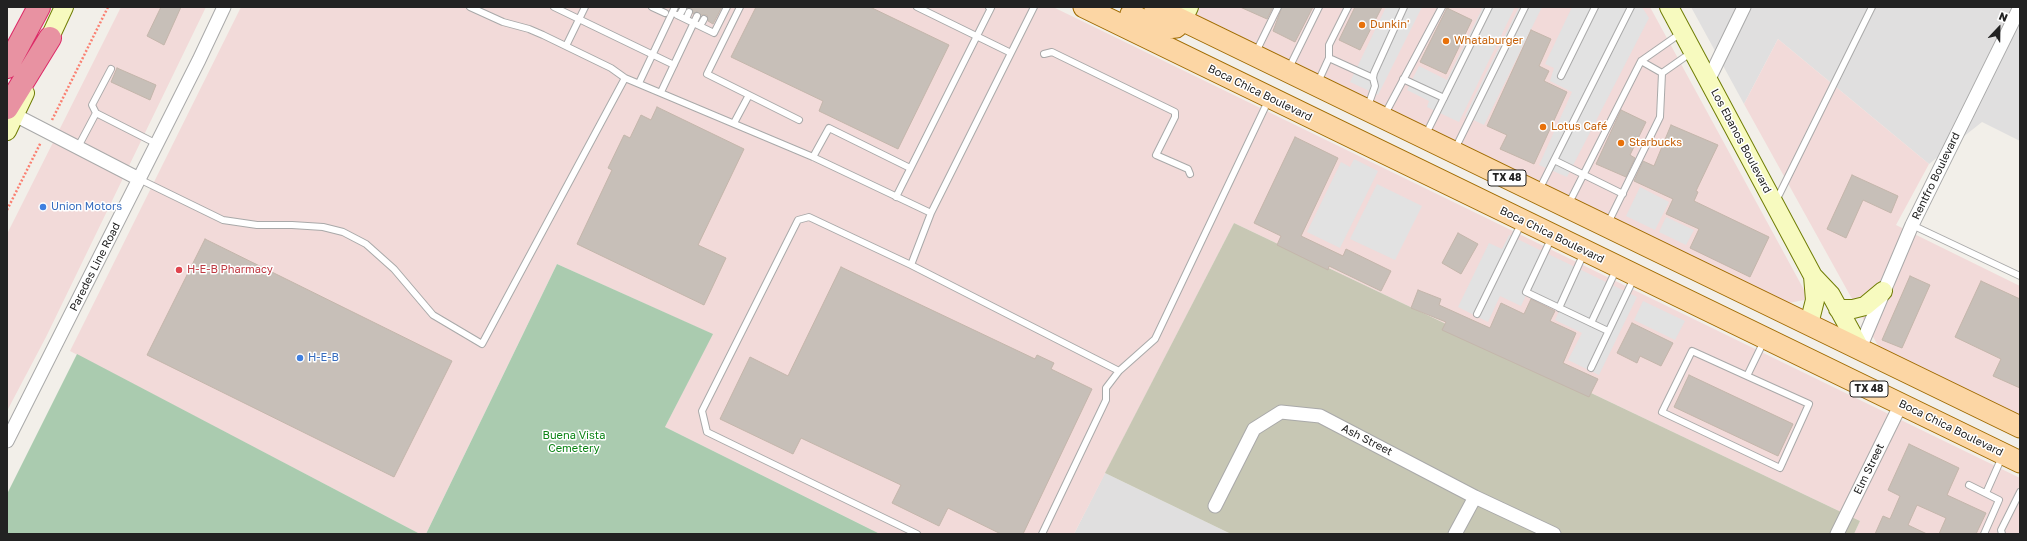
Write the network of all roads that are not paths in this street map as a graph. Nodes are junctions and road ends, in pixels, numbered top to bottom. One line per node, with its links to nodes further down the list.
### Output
1 (39, 7): 56 (highway)
2 (64, 7): 45 (street)
3 (224, 7): 77 (street, Paredes Line Road)
4 (470, 7): 30 (lane)
5 (554, 7): 36 (lane)
6 (585, 7): 36 (lane)
7 (652, 7): 33 (lane)
8 (675, 7): 50 (lane)
9 (727, 7): 42 (lane)
10 (740, 7): 68 (lane)
11 (917, 7): 44 (lane)
12 (989, 7): 44 (lane)
13 (1034, 7): 48 (lane)
14 (1084, 7): 51 (main road, Boca Chica Boulevard / TX 48)
15 (1116, 7): 34 (main road)
16 (1154, 7): 34 (main road, TX 48)
17 (1278, 7): 52 (lane)
18 (1319, 7): 58 (lane)
19 (1348, 7): 53 (lane)
20 (1404, 7): 62 (lane)
21 (1442, 7): 63 (lane)
22 (1489, 7): 70 (lane)
23 (1525, 7): 79 (lane)
24 (1595, 7): 60 (lane)
25 (1631, 7): 81 (lane)
26 (1669, 7): 43 (street, Los Ebanos Boulevard)
27 (1744, 7): 64 (street)
28 (1872, 7): 89 (lane)
29 (2020, 7): 93 (street, Rentfro Boulevard)
30 (478, 9): 46 (lane)
31 (683, 9): 37 (lane)
32 (689, 12): 37 (lane)
33 (665, 14)
34 (1185, 14): 52 (main road, TX 48)
35 (697, 16): 40 (lane)
36 (579, 19): 46 (lane); 50 (lane)
37 (686, 19): 40 (lane)
38 (704, 19): 41 (lane)
39 (711, 22): 42 (lane)
40 (694, 23): 41 (lane); 55 (lane)
41 (700, 26): 42 (lane)
42 (708, 30)
43 (1682, 32): 47 (street, Los Ebanos Boulevard); 54 (lane)
44 (977, 36): 48 (lane); 82 (lane)
45 (50, 38): 73 (highway)
46 (566, 46): 61 (lane)
47 (1693, 51): 59 (lane); 64 (street, Los Ebanos Boulevard)
48 (1011, 53): 91 (lane)
49 (1044, 54): 83 (lane)
50 (652, 55): 55 (lane); 65 (lane)
51 (1183, 55): 69 (main road, Boca Chica Boulevard / TX 48); 76 (main road)
52 (1254, 56): 58 (main road, TX 48)
53 (1330, 58): 62 (lane); 66 (lane)
54 (1641, 61): 59 (lane); 84 (lane)
55 (674, 65): 67 (lane)
56 (7, 67)
57 (111, 69): 71 (lane)
58 (1287, 72): 66 (main road, TX 48)
59 (1662, 73): 87 (lane)
60 (1561, 76)
61 (625, 78): 65 (lane); 85 (lane)
62 (1373, 78): 72 (lane)
63 (1403, 79): 70 (lane); 72 (lane)
64 (1709, 79): 89 (street, Los Ebanos Boulevard)
65 (638, 83): 67 (lane)
66 (1316, 85): 72 (main road, TX 48)
67 (661, 92): 75 (lane)
68 (749, 95): 74 (lane); 75 (lane)
69 (1269, 97): 92 (main road, Boca Chica Boulevard / TX 48); 111 (lane)
70 (1444, 98): 76 (lane)
71 (96, 113): 77 (lane); 78 (lane)
72 (1375, 114): 76 (main road, TX 48)
73 (10, 118): 78 (street)
74 (799, 120)
75 (734, 123): 80 (lane)
76 (1415, 133): 79 (main road, TX 48)
77 (157, 144): 85 (street, Paredes Line Road)
78 (78, 147): 85 (street)
79 (1454, 152): 86 (main road, TX 48)
80 (813, 157): 82 (lane); 88 (lane)
81 (1554, 160): 84 (lane); 86 (lane)
82 (910, 168): 88 (lane)
83 (1190, 174)
84 (1584, 174): 87 (lane); 90 (lane)
85 (140, 179): 115 (street, Paredes Line Road)
86 (1538, 193): 90 (main road, TX 48)
87 (1623, 194): 94 (lane)
88 (896, 197): 91 (lane)
89 (1775, 204): 99 (street, Los Ebanos Boulevard)
90 (1568, 207): 94 (main road, TX 48)
91 (930, 213): 97 (lane)
92 (1523, 220): 95 (main road, Boca Chica Boulevard / TX 48); 104 (lane)
93 (1912, 225): 100 (lane); 101 (street, Rentfro Boulevard)
94 (1607, 226): 106 (main road, TX 48)
95 (1553, 235): 96 (main road, Boca Chica Boulevard / TX 48); 102 (lane)
96 (1585, 251): 98 (main road, Boca Chica Boulevard / TX 48); 102 (lane)
97 (911, 265): 111 (lane); 122 (lane)
98 (1627, 271): 105 (lane); 107 (lane); 108 (main road, Boca Chica Boulevard / TX 48)
99 (1813, 276): 103 (street, Los Ebanos Boulevard); 106 (street, Los Ebanos Boulevard)
100 (2020, 276)
101 (1883, 291): 103 (street); 109 (street, Rentfro Boulevard)
102 (1559, 308): 105 (lane)
103 (1838, 309): 109 (street, Los Ebanos Boulevard)
104 (1478, 314)
105 (1591, 323): 107 (lane)
106 (1809, 324): 109 (main road, TX 48)
107 (1608, 331): 110 (lane)
108 (1765, 338): 112 (lane); 113 (main road, Boca Chica Boulevard / TX 48)
109 (1860, 348): 114 (main road, TX 48)
110 (1591, 368)
111 (1119, 371): 123 (lane)
112 (1747, 376): 112 (lane)
113 (1901, 404): 116 (main road, Boca Chica Boulevard / TX 48); 126 (street, Elm Street)
114 (2020, 427)
115 (7, 441)
116 (2012, 458): 119 (lane)
117 (1969, 486): 119 (lane)
118 (2020, 492): 128 (lane)
119 (1986, 493): 127 (lane)
120 (1475, 496): 121 (street, Ash Street); 124 (street); 125 (street, Ash Street)
121 (1216, 506)
122 (917, 534)
123 (1042, 534)
124 (1455, 534)
125 (1554, 534)
126 (1837, 534)
127 (1984, 534)
128 (2002, 534)

